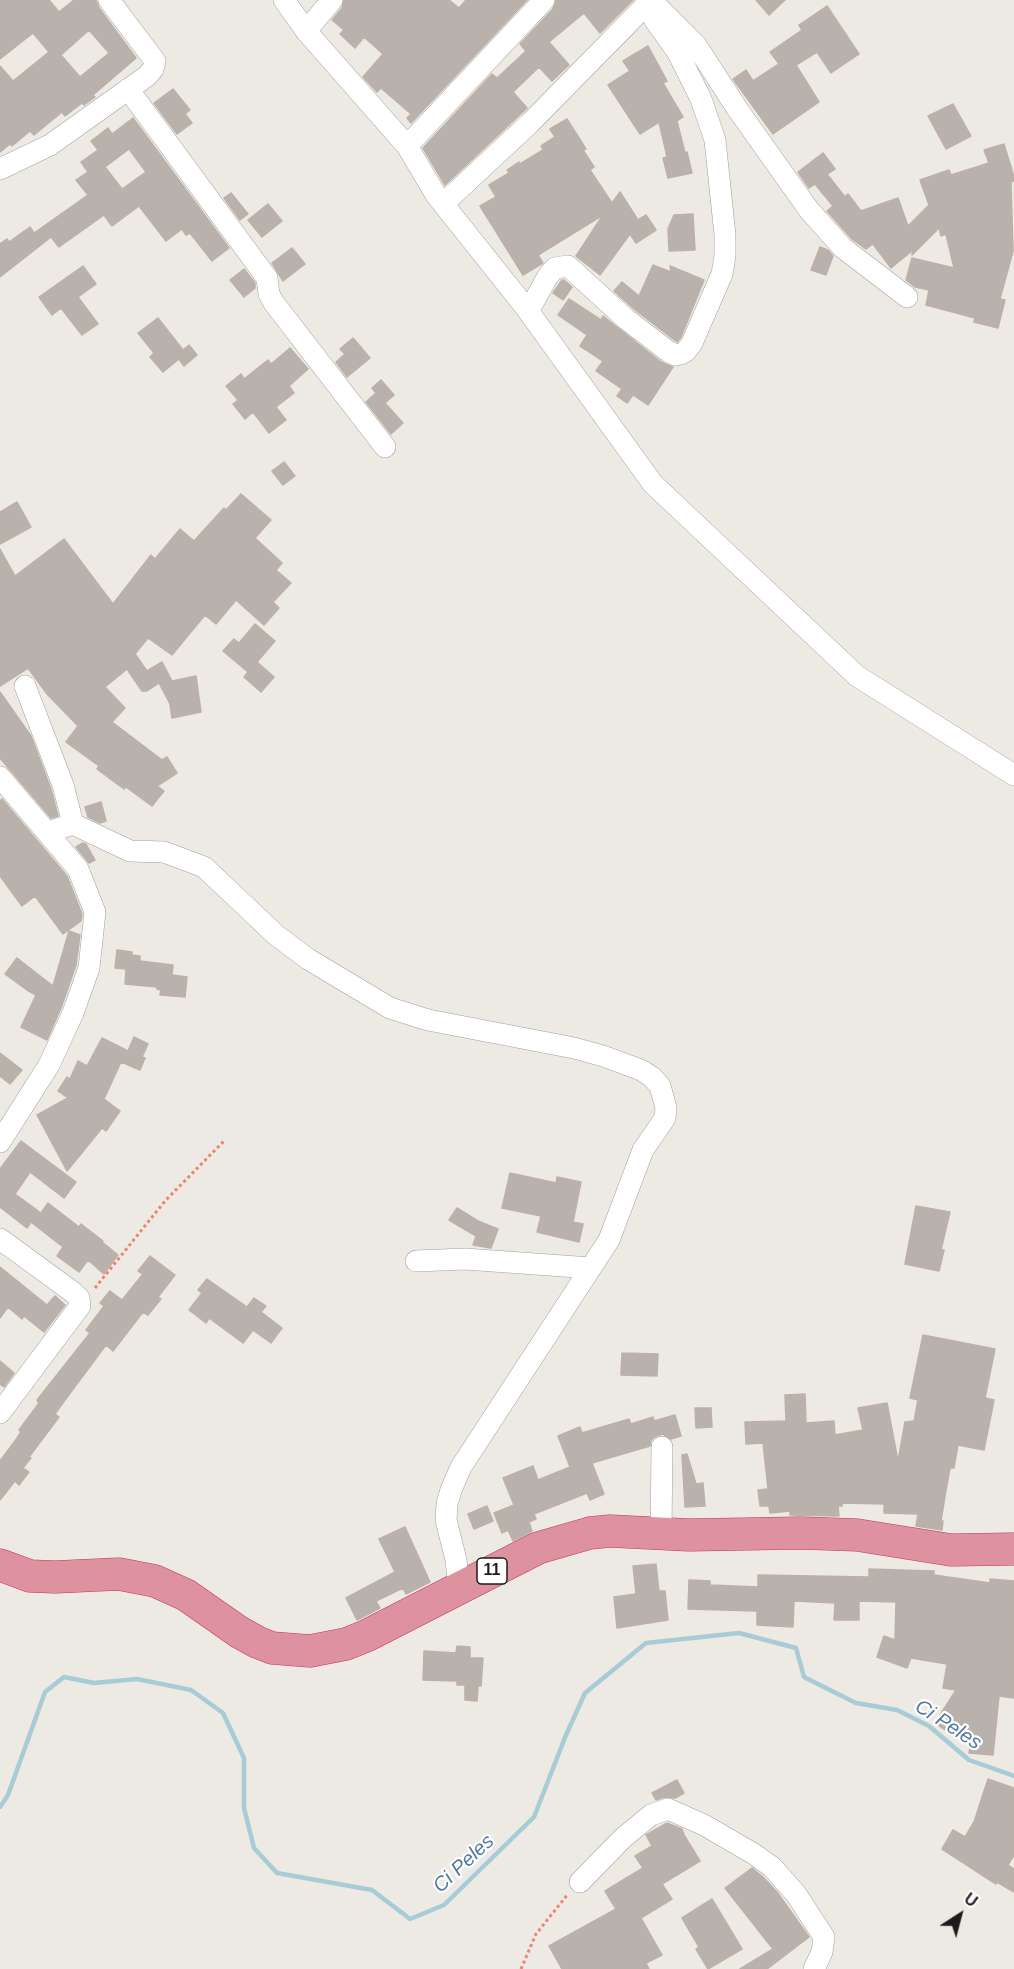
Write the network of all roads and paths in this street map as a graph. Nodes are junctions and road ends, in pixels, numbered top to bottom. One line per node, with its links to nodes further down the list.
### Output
1 (109, 0): 9 (street)
2 (284, 0): 6 (street)
3 (332, 0): 6 (street)
4 (544, 0): 10 (street)
5 (644, 7): 7 (street); 8 (street); 12 (street)
6 (306, 31): 10 (street)
7 (669, 38): 8 (street); 14 (street)
8 (696, 45): 13 (street)
9 (128, 90): 11 (street); 15 (street)
10 (406, 146): 12 (street)
11 (0, 170)
12 (443, 204): 14 (street)
13 (908, 297)
14 (526, 308): 17 (street)
15 (385, 447)
16 (25, 686): 19 (street)
17 (1014, 775)
18 (0, 777): 20 (street)
19 (73, 824): 20 (street); 25 (street)
20 (48, 832): 22 (street)
21 (224, 1141): 26 (path)
22 (0, 1142)
23 (0, 1239): 26 (street)
24 (416, 1261): 25 (street)
25 (591, 1268): 32 (street)
26 (81, 1306): 27 (street)
27 (0, 1413)
28 (662, 1447): 29 (street)
29 (661, 1533): 30 (highway, 11); 32 (highway, 11)
30 (1014, 1549)
31 (0, 1565): 32 (highway, 11)
32 (459, 1587)
33 (580, 1882): 34 (path); 35 (street)
34 (521, 1969)
35 (814, 1969)

